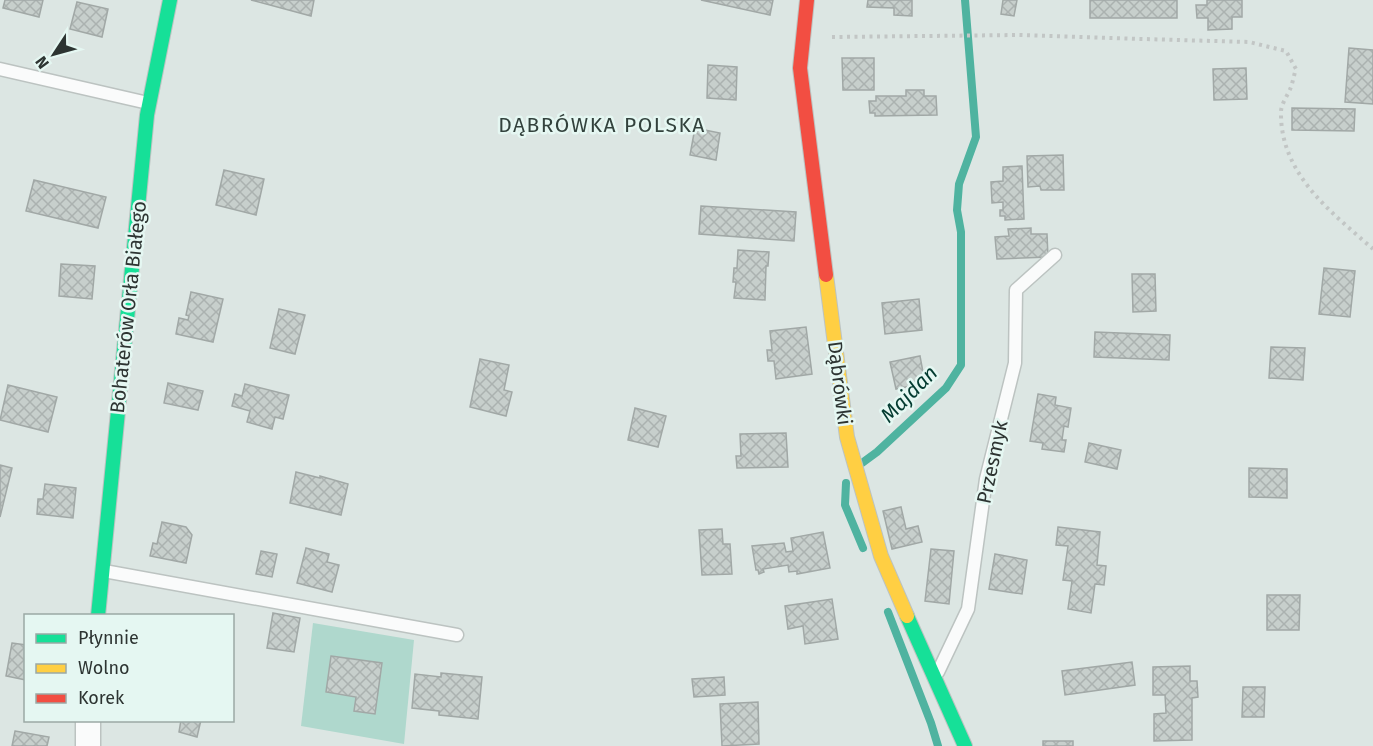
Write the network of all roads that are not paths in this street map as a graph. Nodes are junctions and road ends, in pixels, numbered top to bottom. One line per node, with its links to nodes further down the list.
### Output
1 (170, 0): 4 (street, Bohaterów Orła Białego)
2 (807, 0): 9 (street, Dąbrówki)
3 (0, 69): 4 (lane)
4 (149, 104): 6 (street, Bohaterów Orła Białego)
5 (1055, 255): 9 (lane, Przesmyk)
6 (103, 570): 7 (street, Bohaterów Orła Białego); 8 (lane)
7 (98, 614)
8 (457, 635)
9 (935, 678): 12 (street, Dąbrówki)
10 (88, 722): 11 (street)
11 (88, 746)
12 (965, 746)

